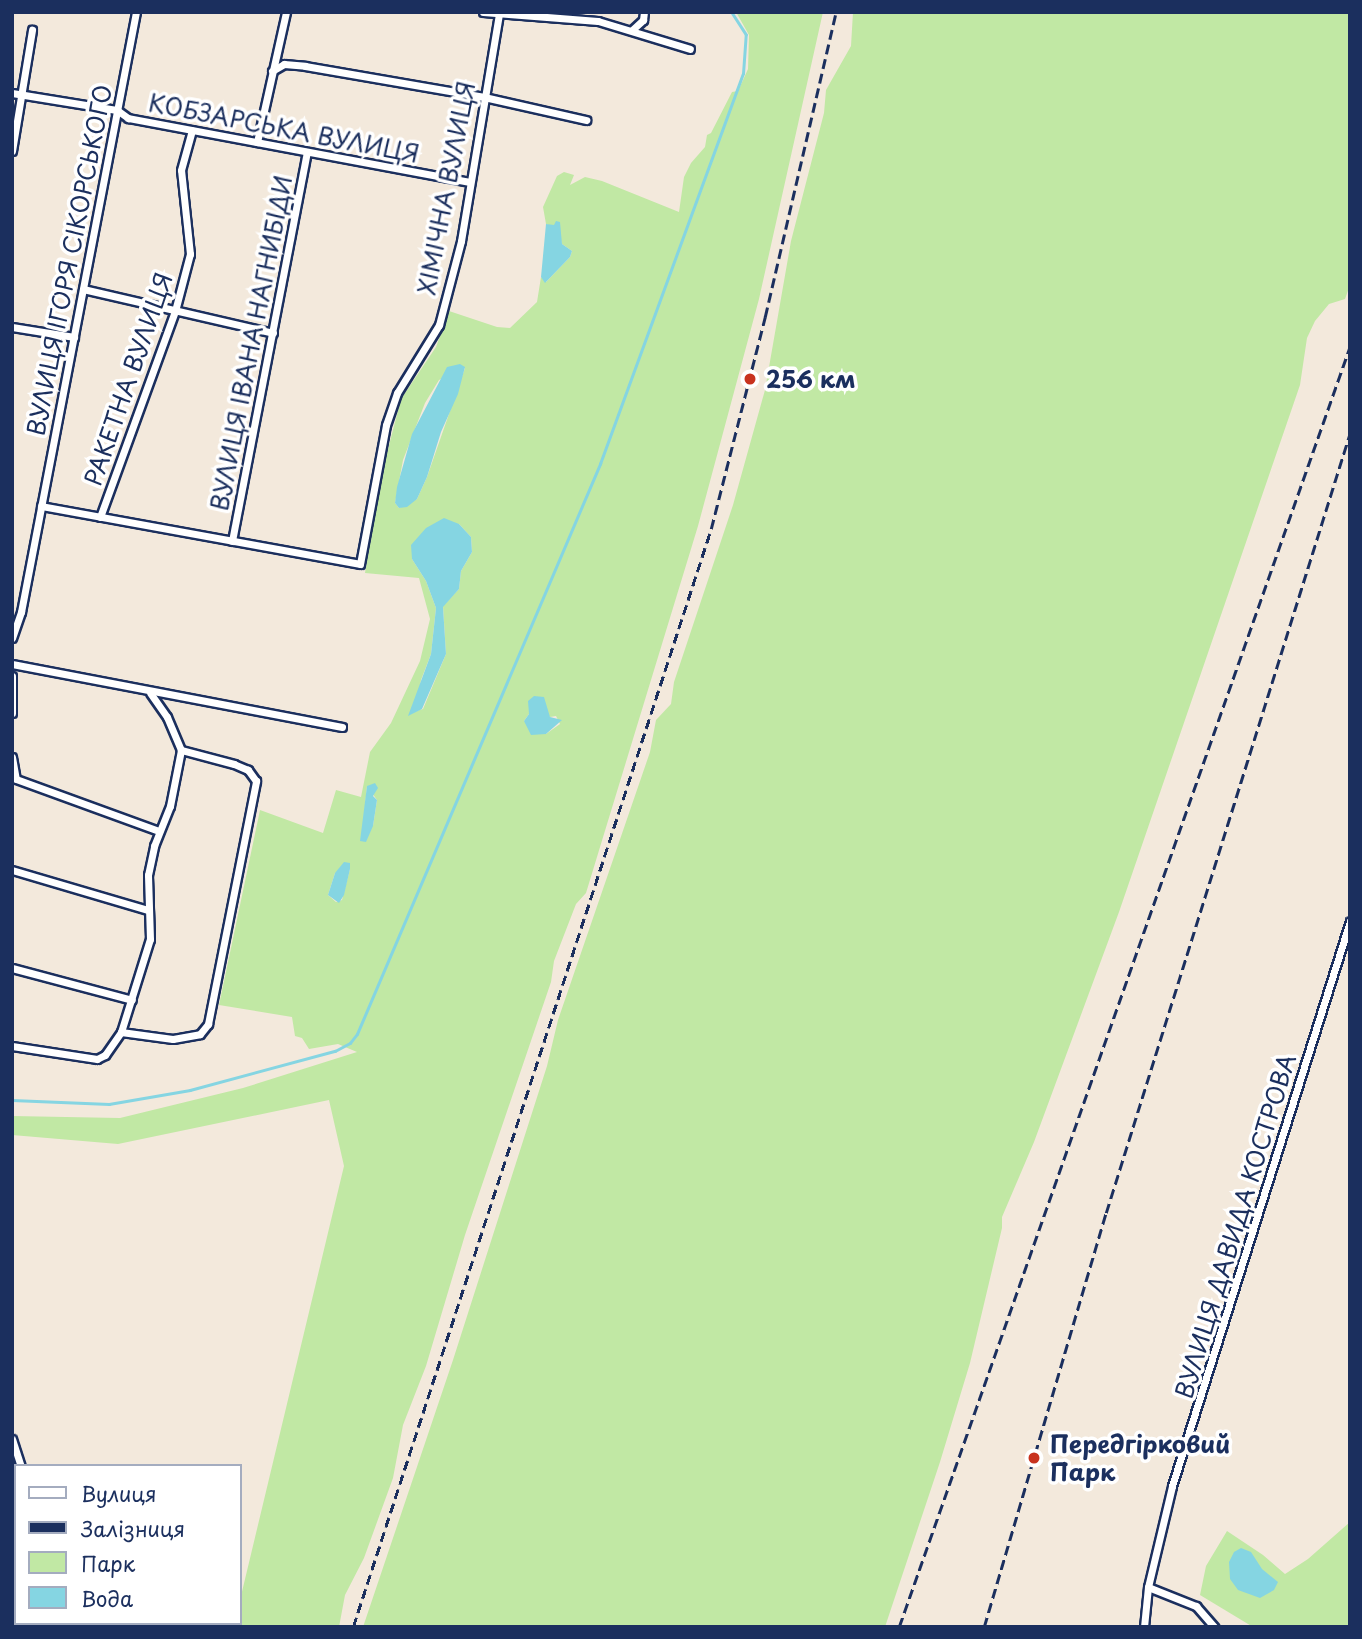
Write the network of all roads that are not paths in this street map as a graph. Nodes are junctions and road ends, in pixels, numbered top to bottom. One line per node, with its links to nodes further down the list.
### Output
1 (136, 12): 13 (street, ВУЛИЦЯ ІГОРЯ СІКОРСЬКОГО)
2 (286, 12): 9 (street)
3 (483, 12): 5 (street)
4 (644, 12): 7 (street)
5 (499, 14): 7 (street); 12 (street, ХІМІЧНА ВУЛИЦЯ)
6 (32, 30): 11 (street)
7 (632, 30): 8 (street)
8 (690, 49)
9 (272, 71): 12 (street); 16 (street)
10 (12, 93): 11 (street, КОБЗАРСЬКА ВУЛИЦЯ)
11 (21, 95): 13 (street, КОБЗАРСЬКА ВУЛИЦЯ); 17 (street)
12 (484, 97): 14 (street); 19 (street, ХІМІЧНА ВУЛИЦЯ)
13 (117, 110): 15 (street, КОБЗАРСЬКА ВУЛИЦЯ); 20 (street, ВУЛИЦЯ ІГОРЯ СІКОРСЬКОГО)
14 (586, 120)
15 (192, 130): 16 (street, КОБЗАРСЬКА ВУЛИЦЯ); 21 (street, РАКЕТНА ВУЛИЦЯ)
16 (257, 142): 18 (street, КОБЗАРСЬКА ВУЛИЦЯ)
17 (12, 150)
18 (307, 152): 19 (street, КОБЗАРСЬКА ВУЛИЦЯ); 23 (street, ВУЛИЦЯ ІВАНА НАГНИБІДИ)
19 (469, 182): 27 (street, ХІМІЧНА ВУЛИЦЯ)
20 (83, 289): 21 (street); 24 (street, ВУЛИЦЯ ІГОРЯ СІКОРСЬКОГО)
21 (175, 311): 23 (street); 26 (street, РАКЕТНА ВУЛИЦЯ)
22 (12, 327): 24 (street)
23 (272, 333): 27 (street, ВУЛИЦЯ ІВАНА НАГНИБІДИ)
24 (74, 337): 25 (street, ВУЛИЦЯ ІГОРЯ СІКОРСЬКОГО)
25 (41, 506): 26 (street); 28 (street, ВУЛИЦЯ ІГОРЯ СІКОРСЬКОГО)
26 (100, 517): 27 (street)
27 (232, 541)
28 (12, 638)
29 (12, 664): 31 (street)
30 (12, 676): 32 (street)
31 (150, 693): 33 (street); 34 (street)
32 (12, 713)
33 (342, 727)
34 (181, 750): 36 (street); 42 (street)
35 (12, 757): 36 (street)
36 (159, 831): 38 (street)
37 (12, 870): 38 (street)
38 (148, 910): 41 (street)
39 (1350, 920): 46 (street, ВУЛИЦЯ ДАВИДА КОСТРОВА)
40 (12, 968): 41 (street)
41 (132, 1000): 42 (street)
42 (121, 1032): 43 (street)
43 (12, 1046)
44 (12, 1438): 45 (street)
45 (20, 1464)
46 (1148, 1587): 47 (street, ВУЛИЦЯ ДАВИДА КОСТРОВА); 48 (street)
47 (1144, 1627)
48 (1214, 1627)

